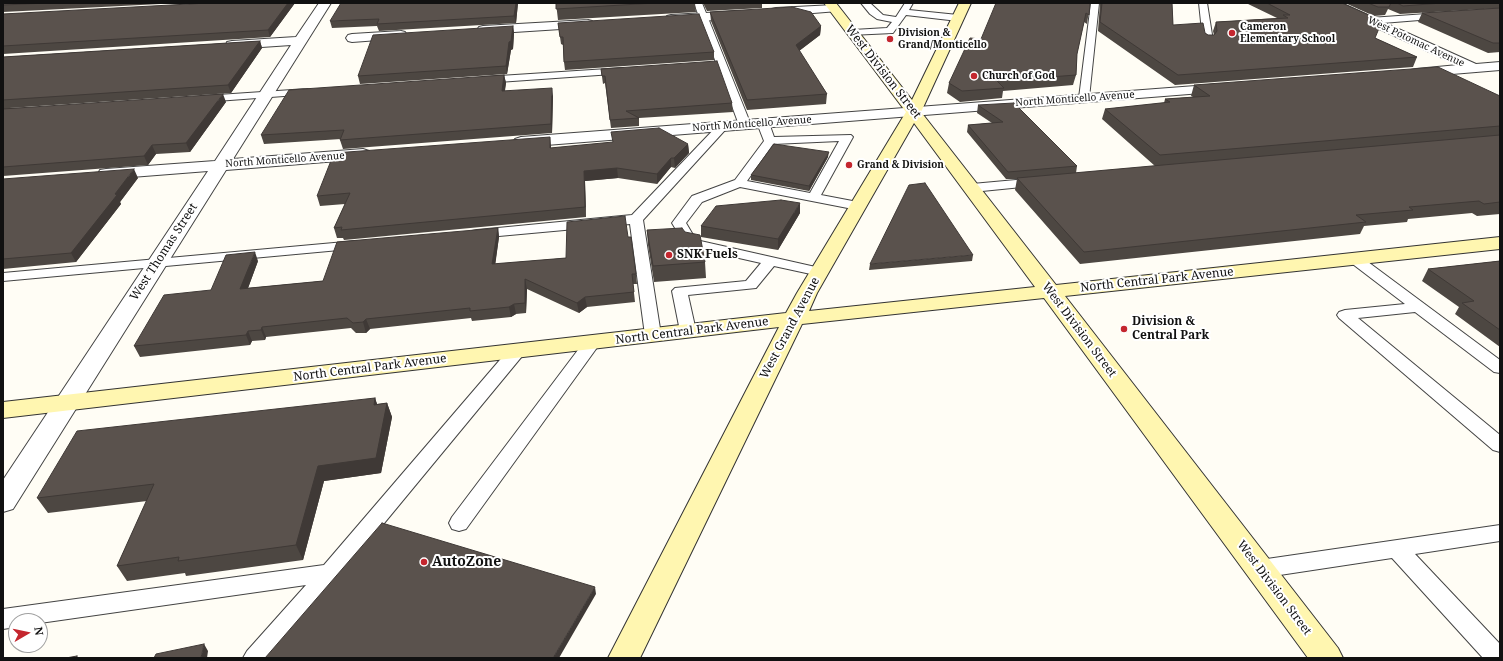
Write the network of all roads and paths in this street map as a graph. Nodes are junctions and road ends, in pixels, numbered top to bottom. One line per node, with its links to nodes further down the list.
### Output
1 (325, 3): 24 (street, West Thomas Street)
2 (698, 3): 14 (lane)
3 (865, 3): 17 (lane)
4 (910, 3): 10 (lane)
5 (965, 3): 15 (main road, West Grand Avenue)
6 (1095, 3): 35 (lane)
7 (1203, 3): 25 (lane)
8 (1331, 3): 18 (street, West Potomac Avenue)
9 (832, 6): 11 (street); 21 (main road, West Division Street)
10 (904, 12): 15 (lane); 17 (lane)
11 (763, 13)
12 (748, 14): 14 (street)
13 (1453, 15): 18 (lane)
14 (704, 17): 16 (street); 39 (lane)
15 (958, 18): 37 (main road, West Grand Avenue)
16 (657, 20)
17 (898, 20): 21 (lane)
18 (1370, 21): 27 (street, West Potomac Avenue)
19 (602, 23): 20 (street)
20 (469, 31)
21 (853, 33): 37 (main road, West Division Street)
22 (415, 34): 23 (street)
23 (352, 38)
24 (300, 41): 26 (street); 34 (street, West Thomas Street)
25 (1208, 42)
26 (218, 46)
27 (1473, 68): 29 (street); 30 (street)
28 (634, 70): 31 (lane)
29 (1496, 72)
30 (1402, 74)
31 (475, 81)
32 (1236, 87): 35 (street, North Monticello Avenue)
33 (316, 92): 34 (lane)
34 (266, 95): 36 (lane); 44 (street, West Thomas Street)
35 (1084, 98): 37 (street, North Monticello Avenue)
36 (196, 100)
37 (913, 112): 38 (street, North Monticello Avenue); 48 (main road, West Division Street); 50 (main road, West Grand Avenue)
38 (763, 123): 39 (street, North Monticello Avenue); 41 (lane)
39 (745, 125): 40 (street, North Monticello Avenue)
40 (722, 126): 42 (street, North Monticello Avenue); 51 (lane)
41 (770, 141): 47 (lane); 49 (lane)
42 (510, 143)
43 (376, 153): 44 (street, North Monticello Avenue)
44 (220, 165): 45 (street, North Monticello Avenue); 57 (street, West Thomas Street)
45 (90, 176)
46 (1048, 181): 48 (lane)
47 (739, 183): 49 (lane); 56 (lane)
48 (972, 188): 60 (main road, West Division Street)
49 (814, 197): 50 (lane)
50 (858, 206): 58 (main road, West Grand Avenue)
51 (636, 219): 52 (lane); 64 (lane)
52 (462, 235)
53 (1500, 243): 55 (main road, North Central Park Avenue)
54 (367, 244): 57 (lane)
55 (1355, 258): 60 (main road, North Central Park Avenue); 61 (lane)
56 (770, 261): 58 (lane); 63 (lane)
57 (157, 263): 59 (lane); 68 (street, West Thomas Street)
58 (820, 272): 62 (main road, West Grand Avenue)
59 (3, 277)
60 (1050, 291): 62 (main road, North Central Park Avenue); 75 (main road, West Division Street)
61 (1418, 307): 67 (lane); 70 (lane)
62 (793, 319): 63 (main road, North Central Park Avenue); 79 (main road, West Grand Avenue)
63 (688, 331): 64 (main road, North Central Park Avenue)
64 (653, 335): 65 (main road, North Central Park Avenue)
65 (593, 342): 66 (main road, North Central Park Avenue); 72 (lane)
66 (517, 351): 68 (main road, North Central Park Avenue); 76 (lane)
67 (1500, 368)
68 (66, 403): 69 (main road, North Central Park Avenue); 71 (street, West Thomas Street)
69 (3, 410)
70 (1500, 445)
71 (3, 502)
72 (459, 523)
73 (1500, 533): 74 (lane)
74 (1397, 549): 75 (lane); 81 (lane)
75 (1260, 570): 80 (main road, West Division Street)
76 (330, 573): 77 (lane); 78 (lane)
77 (3, 619)
78 (255, 658)
79 (624, 658)
80 (1327, 658)
81 (1498, 658)

